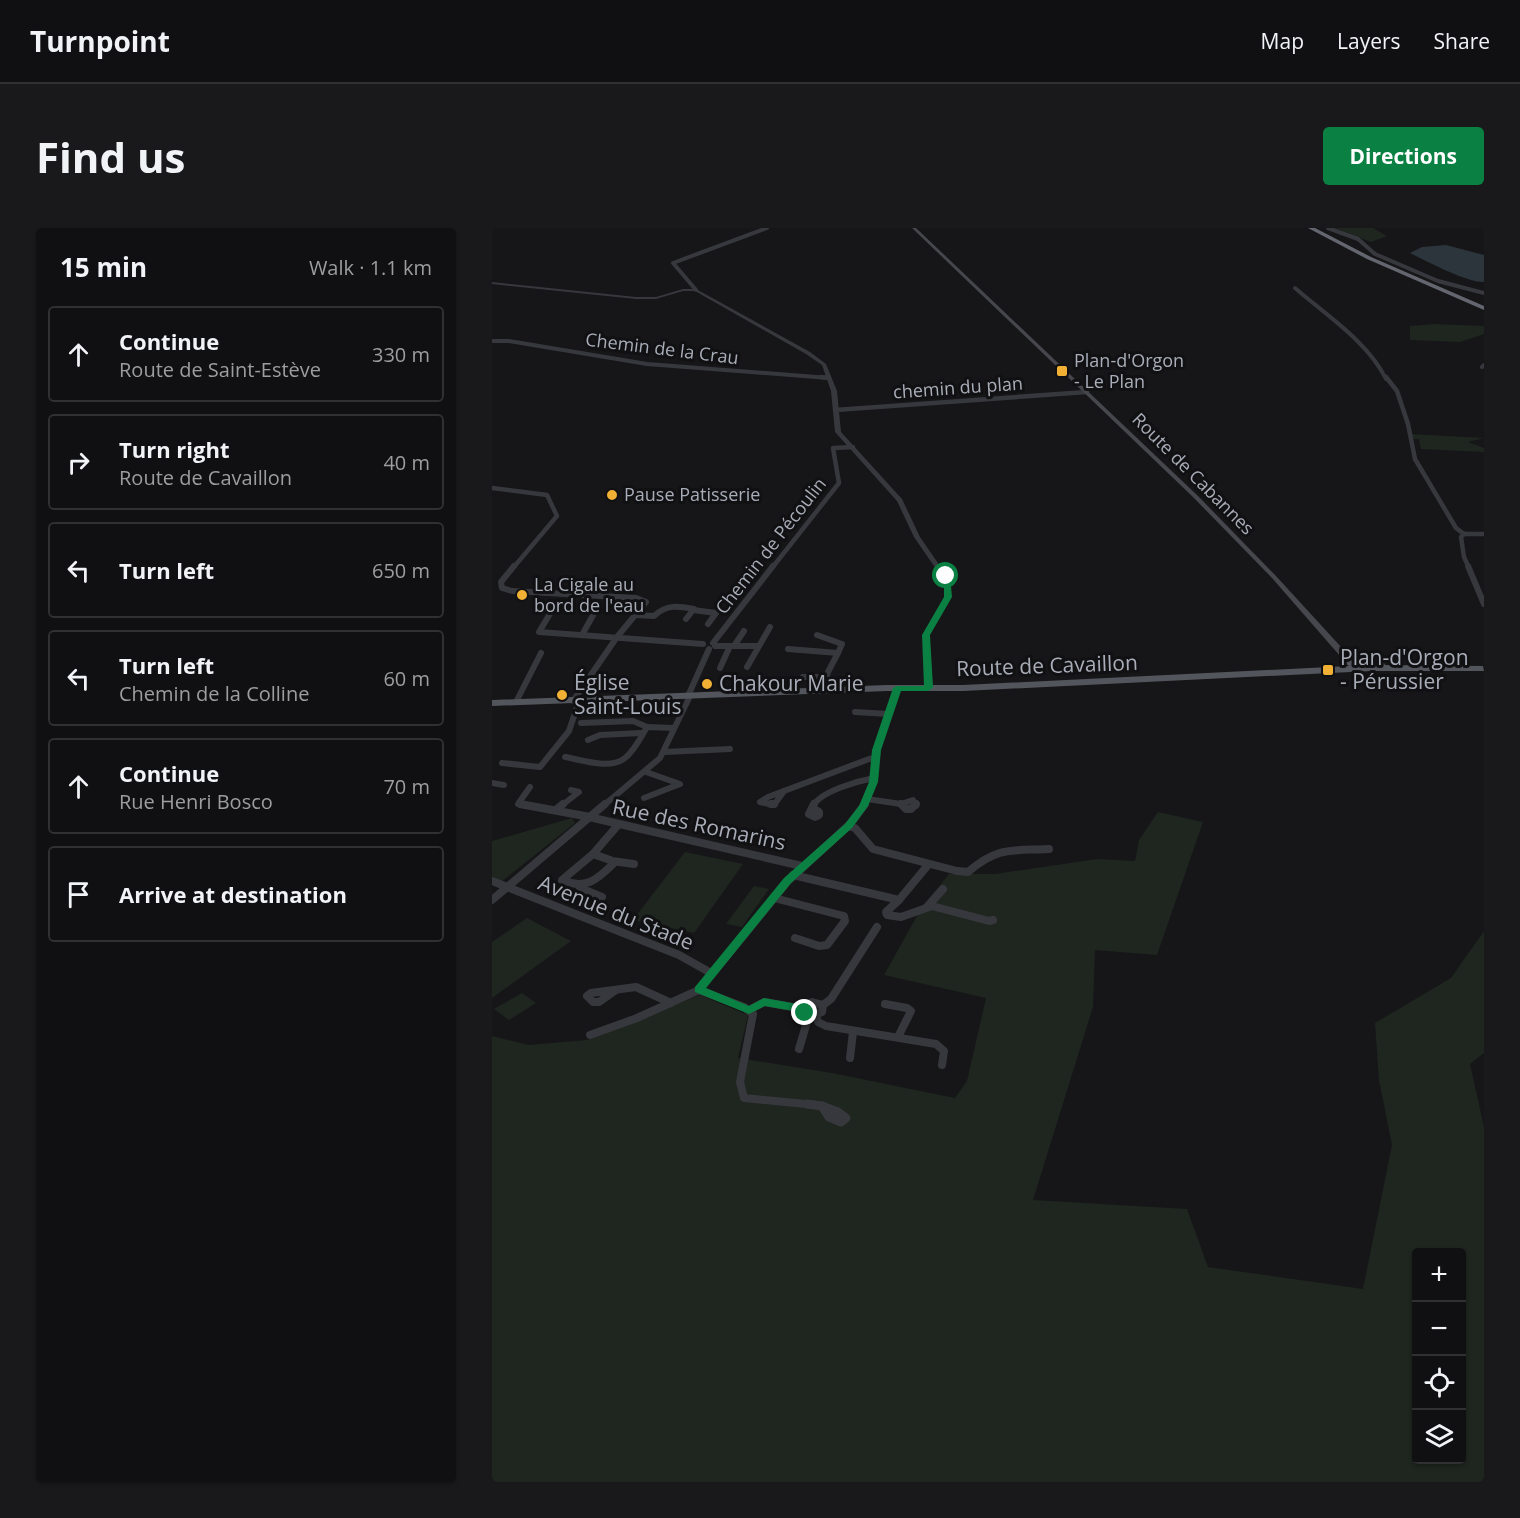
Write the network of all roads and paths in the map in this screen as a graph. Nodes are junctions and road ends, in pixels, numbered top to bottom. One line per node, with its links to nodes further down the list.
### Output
1 (767, 228): 9 (street)
2 (914, 228): 15 (main road, Route de Cabannes)
3 (1311, 228): 12 (highway)
4 (1318, 228): 6 (highway)
5 (1328, 228): 10 (street)
6 (1408, 273): 11 (highway); 12 (highway)
7 (492, 283): 9 (street)
8 (1295, 288): 19 (street)
9 (696, 290): 14 (street)
10 (1484, 293)
11 (1472, 296)
12 (1484, 306)
13 (492, 341): 14 (street, Chemin de la Crau)
14 (829, 378): 16 (street)
15 (1085, 393): 16 (street, chemin du plan); 40 (main road, Route de Cabannes)
16 (835, 410): 17 (street)
17 (854, 447): 34 (street, Chemin de Pécoulin); 47 (street)
18 (492, 488): 26 (street)
19 (1464, 534): 20 (street); 21 (street)
20 (1484, 534)
21 (1482, 594): 22 (street)
22 (1484, 604)
23 (554, 607): 31 (street)
24 (597, 608): 31 (street)
25 (693, 610): 26 (street); 27 (street); 28 (street)
26 (636, 615): 33 (street)
27 (686, 619)
28 (708, 624)
29 (770, 627): 36 (street)
30 (744, 631): 35 (street)
31 (582, 635): 33 (street)
32 (818, 635): 39 (street)
33 (617, 638): 34 (street); 50 (street)
34 (710, 646): 35 (street); 49 (street, Chemin de Pécoulin)
35 (732, 646): 36 (street); 42 (street)
36 (758, 646): 41 (street)
37 (788, 649): 39 (street)
38 (541, 653): 51 (street)
39 (838, 653): 45 (street)
40 (1354, 663): 43 (main road, Route de Cavaillon); 47 (main road, Route de Cavaillon)
41 (747, 667)
42 (720, 668)
43 (1483, 673)
44 (803, 677): 45 (street)
45 (827, 678): 48 (street)
46 (897, 688): 47 (main road, Route de Cavaillon); 48 (main road, Route de Cavaillon); 54 (street)
47 (928, 688)
48 (824, 691): 49 (main road, Route de Cavaillon)
49 (689, 696): 50 (main road, Route de Cavaillon); 57 (street, Chemin de Pécoulin)
50 (576, 701): 51 (main road, Route de Cavaillon); 64 (street)
51 (516, 702): 52 (main road, Route de Cavaillon)
52 (492, 703)
53 (855, 712): 54 (street)
54 (889, 714): 63 (street)
55 (581, 723): 56 (street)
56 (647, 727): 57 (street); 58 (street)
57 (674, 728): 61 (street, Chemin de Pécoulin)
58 (641, 733): 59 (street); 62 (street)
59 (588, 740)
60 (730, 749): 61 (street)
61 (663, 752): 65 (street, Chemin de Pécoulin)
62 (565, 757)
63 (875, 758): 66 (street); 71 (street)
64 (502, 763)
65 (646, 772): 72 (street); 77 (street, Chemin de Pécoulin)
66 (874, 778): 73 (street); 75 (street)
67 (492, 783): 68 (street)
68 (504, 785)
69 (530, 787): 76 (street, Rue des Romarins)
70 (572, 790): 76 (street)
71 (784, 791)
72 (644, 798)
73 (867, 800): 74 (street); 79 (street)
74 (901, 804)
75 (812, 808)
76 (556, 810): 77 (street, Rue des Romarins)
77 (590, 817): 78 (street, Rue des Romarins); 88 (street, Chemin de Pécoulin)
78 (618, 825): 81 (street); 85 (street, Rue des Romarins)
79 (848, 826): 84 (street); 85 (street)
80 (1050, 849): 84 (street)
81 (593, 854): 82 (street); 89 (street)
82 (612, 861): 83 (street); 89 (street)
83 (634, 864)
84 (928, 865): 94 (street)
85 (802, 866): 86 (street)
86 (793, 875): 92 (street); 94 (street)
87 (492, 881): 88 (street, Avenue du Stade)
88 (507, 887): 93 (street, Chemin de Pécoulin); 99 (street, Avenue du Stade)
89 (580, 888): 91 (street)
90 (943, 889): 95 (street)
91 (602, 897)
92 (774, 898): 98 (street); 99 (street)
93 (492, 900)
94 (899, 900): 95 (street)
95 (927, 908): 96 (street)
96 (993, 920)
97 (878, 927): 104 (street)
98 (795, 938)
99 (711, 973): 101 (street)
100 (616, 990): 102 (street)
101 (699, 990): 102 (street); 105 (street)
102 (671, 1003): 108 (street)
103 (885, 1004): 109 (street)
104 (823, 1005): 106 (street); 106 (street)
105 (749, 1010): 106 (street); 113 (street)
106 (810, 1013): 107 (street); 110 (street)
107 (853, 1032): 109 (street); 111 (street)
108 (590, 1035)
109 (898, 1037): 112 (street)
110 (799, 1049)
111 (850, 1058)
112 (942, 1065)
113 (822, 1106)

